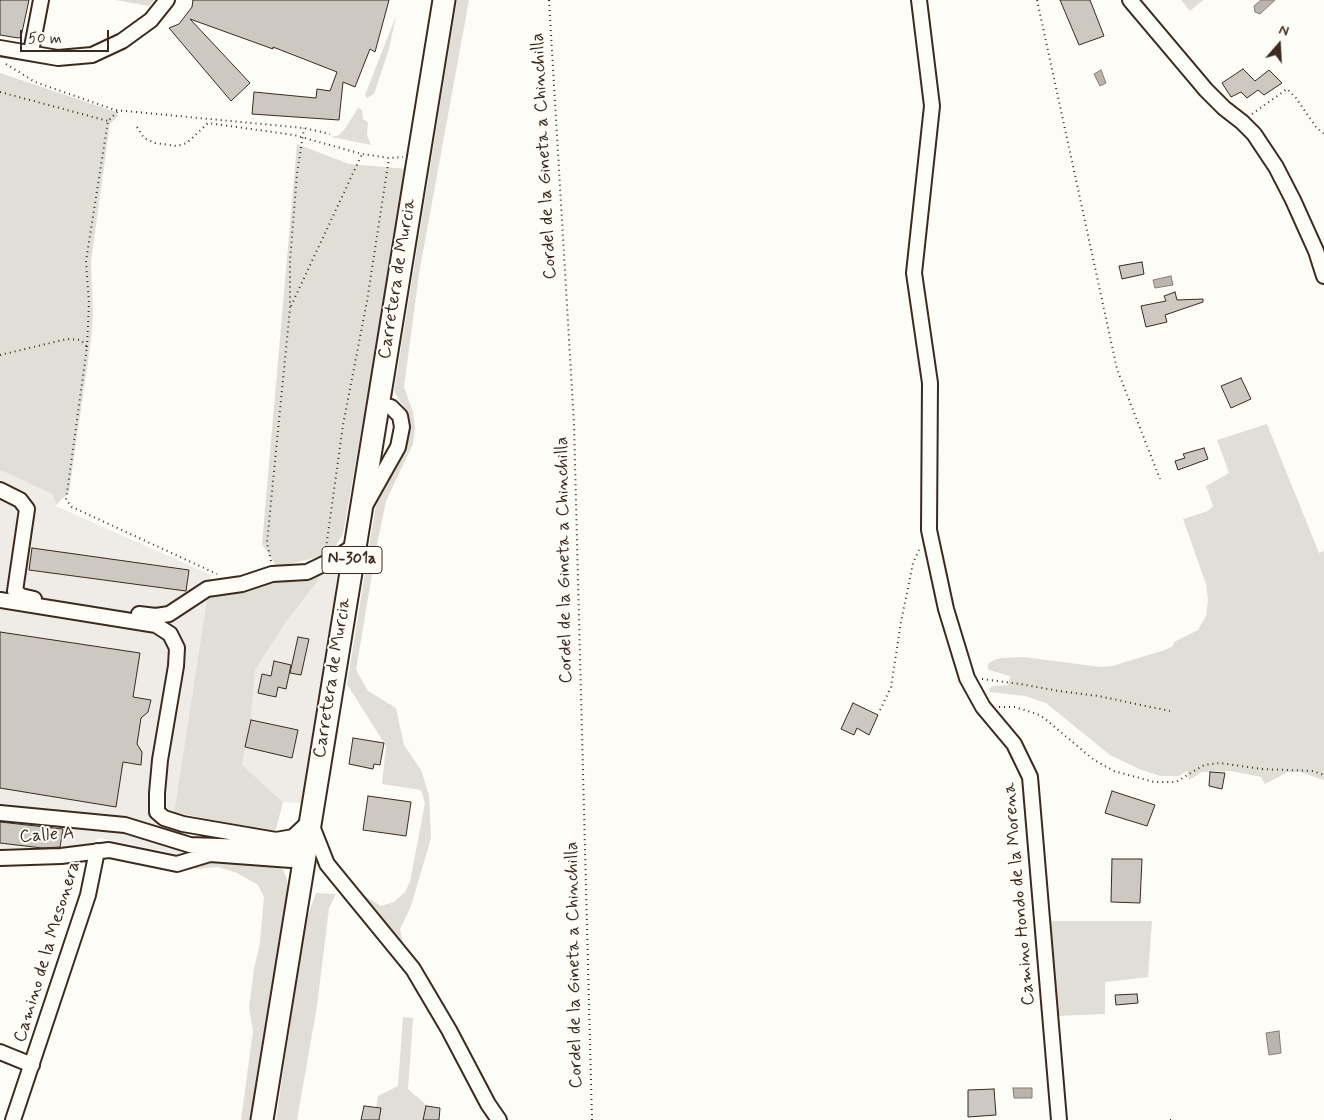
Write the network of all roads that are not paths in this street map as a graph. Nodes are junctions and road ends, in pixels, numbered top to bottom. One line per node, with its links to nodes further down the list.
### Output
1 (41, 0): 7 (street)
2 (167, 0): 7 (street)
3 (444, 0): 10 (highway, Carretera de Murcia / N-301a)
4 (919, 0): 22 (street, Camino Hondo de la Morena)
5 (1130, 0): 8 (street)
6 (0, 48): 7 (street)
7 (30, 52)
8 (1324, 276)
9 (0, 490): 10 (street)
10 (354, 546): 13 (highway, Carretera de Murcia / N-301a)
11 (0, 600): 13 (street)
12 (0, 813): 14 (street)
13 (310, 821): 14 (highway, Carretera de Murcia / N-301a); 21 (street)
14 (305, 850): 15 (street, Calle A); 20 (highway, Carretera de Murcia / N-301a)
15 (97, 851): 16 (street, Calle A); 18 (street, Camino de la Mesonera)
16 (0, 858)
17 (0, 1052): 18 (street)
18 (32, 1065): 19 (street, Camino de la Mesonera)
19 (13, 1120)
20 (262, 1120)
21 (499, 1120)
22 (1059, 1120)

